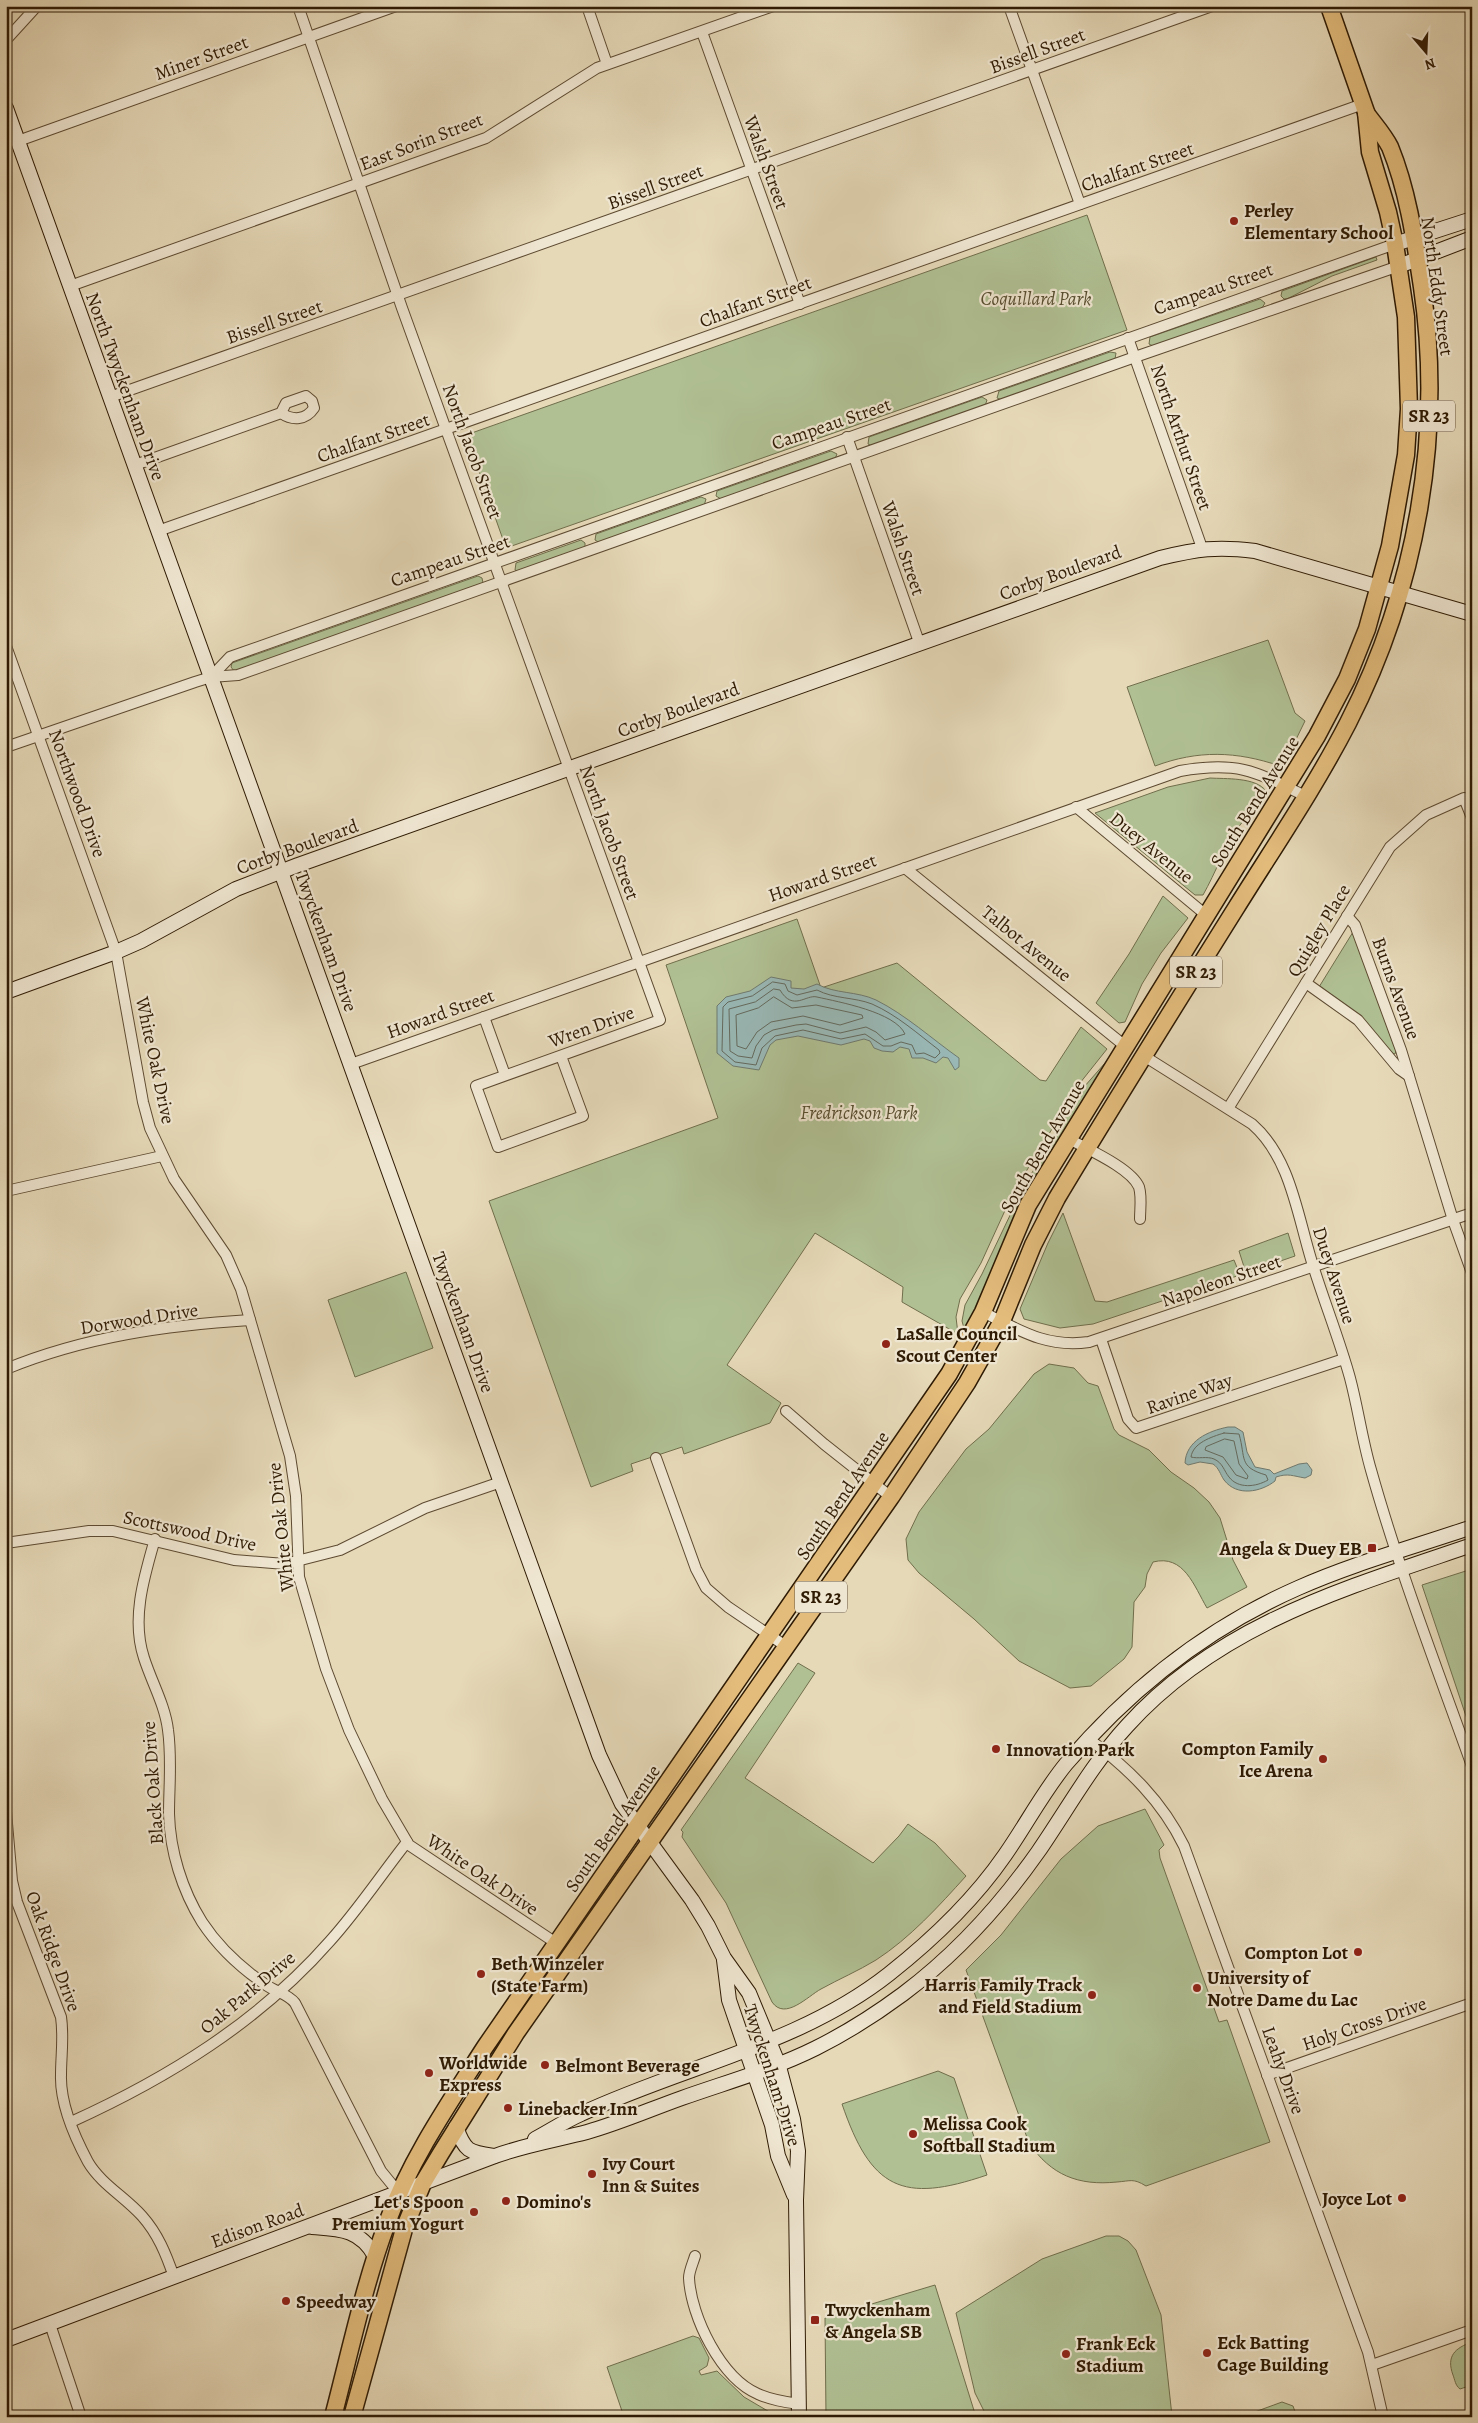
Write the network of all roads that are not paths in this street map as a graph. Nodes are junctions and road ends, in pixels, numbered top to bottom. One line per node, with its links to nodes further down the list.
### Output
1 (37, 6): 11 (street)
2 (298, 6): 10 (street, North Jacob Street)
3 (396, 6): 10 (street, Miner Street)
4 (587, 6): 12 (street)
5 (773, 6): 9 (street, East Sorin Street)
6 (1009, 6): 13 (street)
7 (1212, 6): 13 (street, Bissell Street)
8 (1329, 6): 15 (main road, North Eddy Street / SR 23)
9 (702, 32): 12 (street, East Sorin Street); 17 (street, Walsh Street)
10 (309, 37): 16 (street, Miner Street); 18 (street, North Jacob Street)
11 (6, 40)
12 (607, 64): 18 (street, East Sorin Street)
13 (1032, 70): 17 (street, Bissell Street); 19 (street)
14 (6, 108): 16 (street, North Twyckenham Drive)
15 (1364, 108): 19 (street, Chalfant Street); 21 (main road, North Eddy Street / SR 23); 23 (main road, North Eddy Street / SR 23)
16 (18, 140): 26 (street, North Twyckenham Drive)
17 (751, 170): 27 (street, Bissell Street); 28 (street, Walsh Street)
18 (361, 183): 26 (street, East Sorin Street); 27 (street, North Jacob Street)
19 (1080, 204): 28 (street, Chalfant Street)
20 (1472, 219): 21 (street, Campeau Street)
21 (1414, 237): 23 (street, Campeau Street); 24 (main road, North Eddy Street / SR 23)
22 (1472, 238): 24 (street, Campeau Street)
23 (1395, 244): 25 (main road, North Eddy Street / SR 23); 29 (street, Campeau Street)
24 (1418, 259): 25 (street, Campeau Street); 42 (main road, North Eddy Street / SR 23)
25 (1399, 266): 30 (street, Campeau Street); 41 (main road, North Eddy Street / SR 23)
26 (70, 286): 31 (street, North Twyckenham Drive)
27 (398, 296): 31 (street, Bissell Street); 33 (street, North Jacob Street)
28 (800, 304): 33 (street, Chalfant Street)
29 (1128, 338): 30 (street, North Arthur Street); 34 (street, Campeau Street)
30 (1135, 357): 35 (street, Campeau Street); 38 (street, North Arthur Street)
31 (110, 397): 36 (street, North Twyckenham Drive)
32 (282, 413): 36 (street)
33 (447, 430): 37 (street, Chalfant Street); 39 (street, North Jacob Street)
34 (847, 438): 35 (street, Walsh Street); 39 (street, Campeau Street)
35 (854, 456): 40 (street, Campeau Street); 44 (street, Walsh Street)
36 (135, 466): 37 (street, North Twyckenham Drive)
37 (158, 531): 46 (street, North Twyckenham Drive)
38 (1202, 548): 41 (street, Corby Boulevard); 44 (street, Corby Boulevard)
39 (495, 565): 40 (street, North Jacob Street); 46 (street, Campeau Street)
40 (502, 582): 46 (street, Campeau Street); 49 (street, North Jacob Street)
41 (1378, 587): 42 (street); 50 (main road, South Bend Avenue / SR 23)
42 (1400, 593): 43 (street); 51 (main road, South Bend Avenue / SR 23)
43 (1472, 614)
44 (919, 642): 49 (street, Corby Boulevard)
45 (6, 646): 47 (street, Northwood Drive)
46 (211, 677): 47 (street, Campeau Street); 55 (street, Twyckenham Drive)
47 (39, 736): 48 (street, Campeau Street); 58 (street, Northwood Drive)
48 (6, 747)
49 (568, 768): 55 (street, Corby Boulevard); 59 (street, North Jacob Street)
50 (1286, 786): 51 (street, Howard Street); 52 (street, Howard Street); 56 (main road, South Bend Avenue / SR 23)
51 (1306, 796): 65 (main road, South Bend Avenue / SR 23)
52 (1076, 807): 54 (street, Howard Street); 56 (street, Duey Avenue)
53 (1472, 818): 57 (street, Quigley Place)
54 (905, 868): 59 (street, Howard Street); 63 (street, Talbot Avenue)
55 (282, 871): 58 (street, Corby Boulevard); 66 (street, Twyckenham Drive)
56 (1206, 915): 63 (main road, South Bend Avenue / SR 23)
57 (1346, 916): 60 (street, Quigley Place); 68 (street, Burns Avenue)
58 (116, 952): 61 (street, Corby Boulevard); 72 (street, White Oak Drive)
59 (640, 962): 62 (street, Howard Street); 64 (street, Wren Drive)
60 (1306, 983): 68 (street, Burns Avenue); 69 (street, Quigley Place)
61 (6, 992)
62 (484, 1017): 66 (street, Howard Street); 67 (street)
63 (1125, 1046): 70 (main road, South Bend Avenue / SR 23)
64 (561, 1056): 67 (street, Wren Drive); 67 (street, Wren Drive)
65 (1144, 1056): 69 (street, Duey Avenue); 71 (main road, South Bend Avenue / SR 23)
66 (351, 1064): 87 (street, Twyckenham Drive)
67 (505, 1076)
68 (1409, 1076): 76 (street, Burns Avenue)
69 (1229, 1107): 77 (street, Duey Avenue)
70 (1068, 1139): 71 (street); 79 (main road, South Bend Avenue / SR 23)
71 (1086, 1149): 75 (street); 81 (main road, South Bend Avenue / SR 23)
72 (162, 1156): 73 (street); 80 (street, White Oak Drive)
73 (6, 1191)
74 (1472, 1213): 76 (street, Napoleon Street)
75 (1140, 1219)
76 (1453, 1220): 77 (street, Napoleon Street); 78 (street, Burns Avenue)
77 (1313, 1267): 82 (street, Napoleon Street); 83 (street, Duey Avenue)
78 (1472, 1273)
79 (983, 1312): 81 (street, Napoleon Street); 88 (main road, South Bend Avenue / SR 23)
80 (250, 1320): 84 (street, Dorwood Drive); 95 (street, White Oak Drive)
81 (1002, 1321): 82 (street, Napoleon Street); 89 (main road, South Bend Avenue / SR 23)
82 (1101, 1339): 83 (street, Ravine Way)
83 (1344, 1359): 94 (street, Duey Avenue)
84 (6, 1369)
85 (786, 1410): 88 (street)
86 (656, 1458): 97 (street)
87 (501, 1482): 95 (street, Scottswood Drive); 103 (street, Twyckenham Drive)
88 (874, 1484): 89 (street); 97 (main road, South Bend Avenue / SR 23)
89 (891, 1497): 98 (main road, South Bend Avenue / SR 23)
90 (1472, 1527): 94 (street, Edison Road)
91 (155, 1539): 92 (street, Scottswood Drive); 95 (street, Scottswood Drive); 108 (street, Black Oak Drive)
92 (6, 1542)
93 (1472, 1545): 96 (street, Edison Road)
94 (1397, 1552): 96 (street, Duey Avenue); 99 (street, Edison Road)
95 (299, 1562): 104 (street, White Oak Drive)
96 (1402, 1569): 100 (street, Edison Road); 101 (street, Duey Avenue)
97 (769, 1636): 98 (street); 103 (main road, South Bend Avenue / SR 23)
98 (787, 1647): 105 (main road, South Bend Avenue / SR 23)
99 (1089, 1739): 100 (street, Leahy Drive); 110 (street, Edison Road)
100 (1106, 1752): 112 (street, Edison Road); 114 (street, Leahy Drive)
101 (1472, 1766)
102 (6, 1812): 115 (street, Oak Ridge Drive)
103 (638, 1826): 105 (street, Twyckenham Drive); 106 (main road, South Bend Avenue / SR 23)
104 (407, 1842): 106 (street, White Oak Drive); 108 (street, Oak Park Drive)
105 (650, 1843): 107 (street, Twyckenham Drive); 116 (main road, South Bend Avenue / SR 23)
106 (556, 1943): 120 (main road, South Bend Avenue / SR 23)
107 (724, 1958): 110 (street, Twyckenham Drive); 111 (street, Twyckenham Drive)
108 (280, 1992): 115 (street, Oak Park Drive); 120 (street, Black Oak Drive)
109 (1472, 2003): 114 (street, Holy Cross Drive)
110 (770, 2040): 111 (street, Edison Road); 112 (street, Twyckenham Drive)
111 (746, 2049): 113 (street, Twyckenham Drive); 117 (street, Edison Road)
112 (778, 2063): 113 (street, Edison Road); 121 (street, Twyckenham Drive)
113 (754, 2072): 117 (street, Edison Road); 121 (street, Twyckenham Drive)
114 (1267, 2075): 129 (street, Leahy Drive)
115 (71, 2122): 125 (street, Oak Ridge Drive)
116 (456, 2127): 118 (street); 119 (main road, South Bend Avenue / SR 23)
117 (522, 2147): 118 (street, Edison Road)
118 (495, 2156): 119 (street, Edison Road)
119 (423, 2183): 120 (street, Edison Road); 133 (main road, South Bend Avenue / SR 23)
120 (399, 2193): 122 (street, Edison Road); 123 (main road, South Bend Avenue / SR 23)
121 (796, 2200): 130 (street, Twyckenham Drive)
122 (308, 2226): 123 (street); 125 (street, Edison Road)
123 (375, 2256): 132 (main road, South Bend Avenue / SR 23)
124 (695, 2256): 130 (street)
125 (174, 2277): 126 (street, Edison Road)
126 (50, 2324): 128 (street, Edison Road); 131 (street)
127 (1472, 2330): 129 (street)
128 (6, 2340)
129 (1372, 2365): 134 (street, Leahy Drive)
130 (799, 2410)
131 (81, 2417)
132 (333, 2417)
133 (352, 2417)
134 (1383, 2417)

